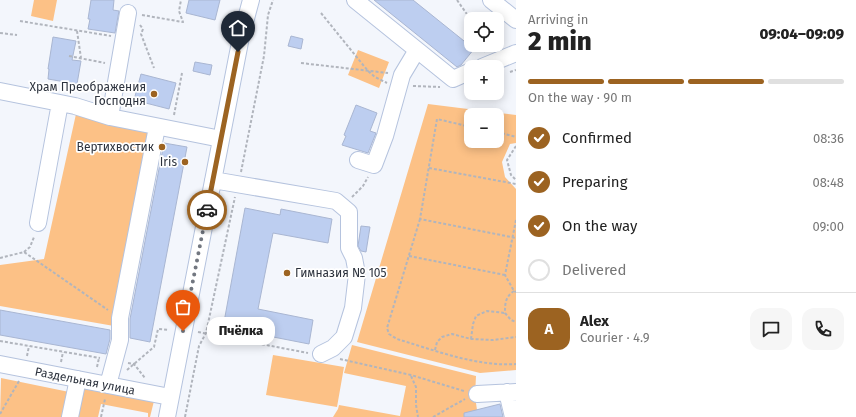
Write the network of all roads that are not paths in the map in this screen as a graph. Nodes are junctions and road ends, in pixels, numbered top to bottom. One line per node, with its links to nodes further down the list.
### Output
1 (251, 0): 14 (street)
2 (355, 0): 6 (street)
3 (491, 0): 5 (street)
4 (128, 13): 12 (street)
5 (516, 20)
6 (417, 50): 9 (street); 15 (street)
7 (516, 53): 8 (street)
8 (499, 60)
9 (464, 74)
10 (0, 91): 11 (street)
11 (60, 103): 12 (street); 17 (street)
12 (110, 116): 13 (street)
13 (157, 127): 14 (street); 21 (street)
14 (222, 139): 16 (street)
15 (358, 160)
16 (213, 180): 18 (street); 24 (street)
17 (38, 223)
18 (317, 354)
19 (0, 364): 20 (street, Раздельная улица)
20 (78, 379): 21 (street, Раздельная улица); 25 (street)
21 (108, 385): 24 (street, Раздельная улица)
22 (512, 392): 23 (street); 27 (street)
23 (477, 394)
24 (164, 395): 26 (street)
25 (70, 417)
26 (167, 417)
27 (513, 417)

